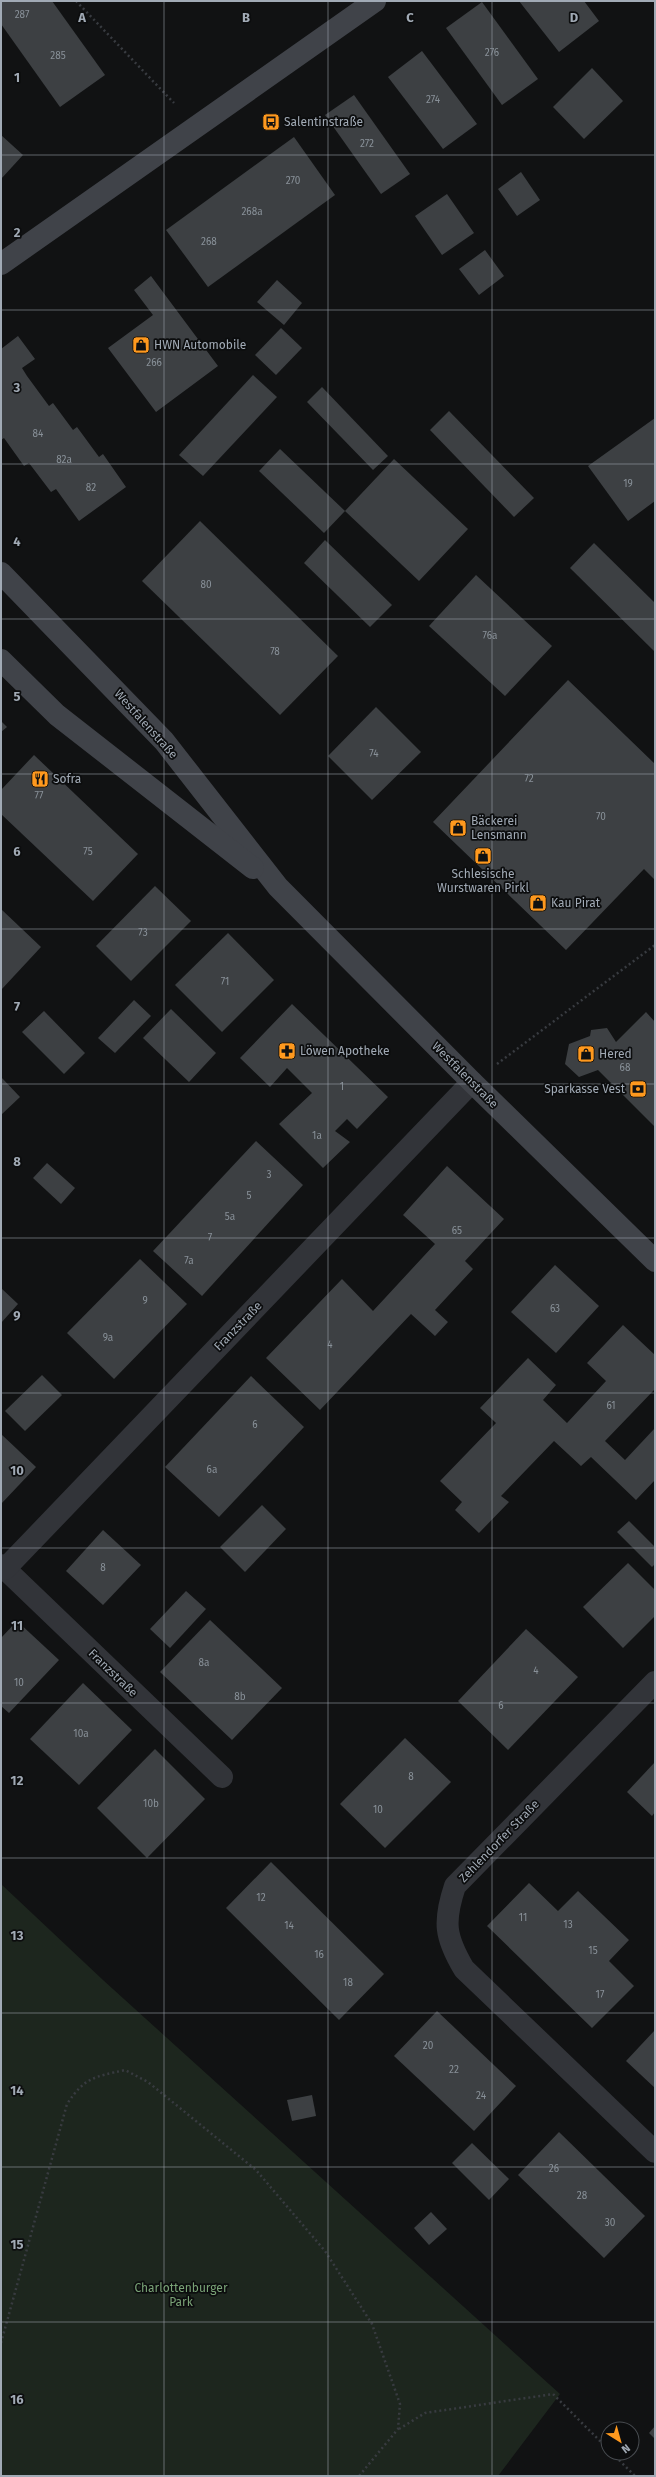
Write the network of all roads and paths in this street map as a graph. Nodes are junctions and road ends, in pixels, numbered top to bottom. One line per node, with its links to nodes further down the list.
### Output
1 (76, 1): 3 (path)
2 (375, 1): 3 (main road)
3 (197, 127): 4 (main road)
4 (1, 264)
5 (1, 573): 7 (main road, Westfalenstraße)
6 (1, 660): 7 (main road, Westfalenstraße)
7 (278, 887): 9 (main road, Westfalenstraße)
8 (655, 945): 9 (path)
9 (472, 1082): 10 (main road, Westfalenstraße); 11 (street, Franzstraße)
10 (655, 1260)
11 (3, 1567): 13 (street, Franzstraße)
12 (655, 1682): 14 (street, Zehlendorfer Straße)
13 (222, 1777)
14 (655, 2152)
15 (1, 2343): 16 (path)
16 (398, 2429): 17 (path); 19 (path)
17 (600, 2441)
18 (620, 2461): 20 (path)
19 (359, 2476)
20 (635, 2476)

